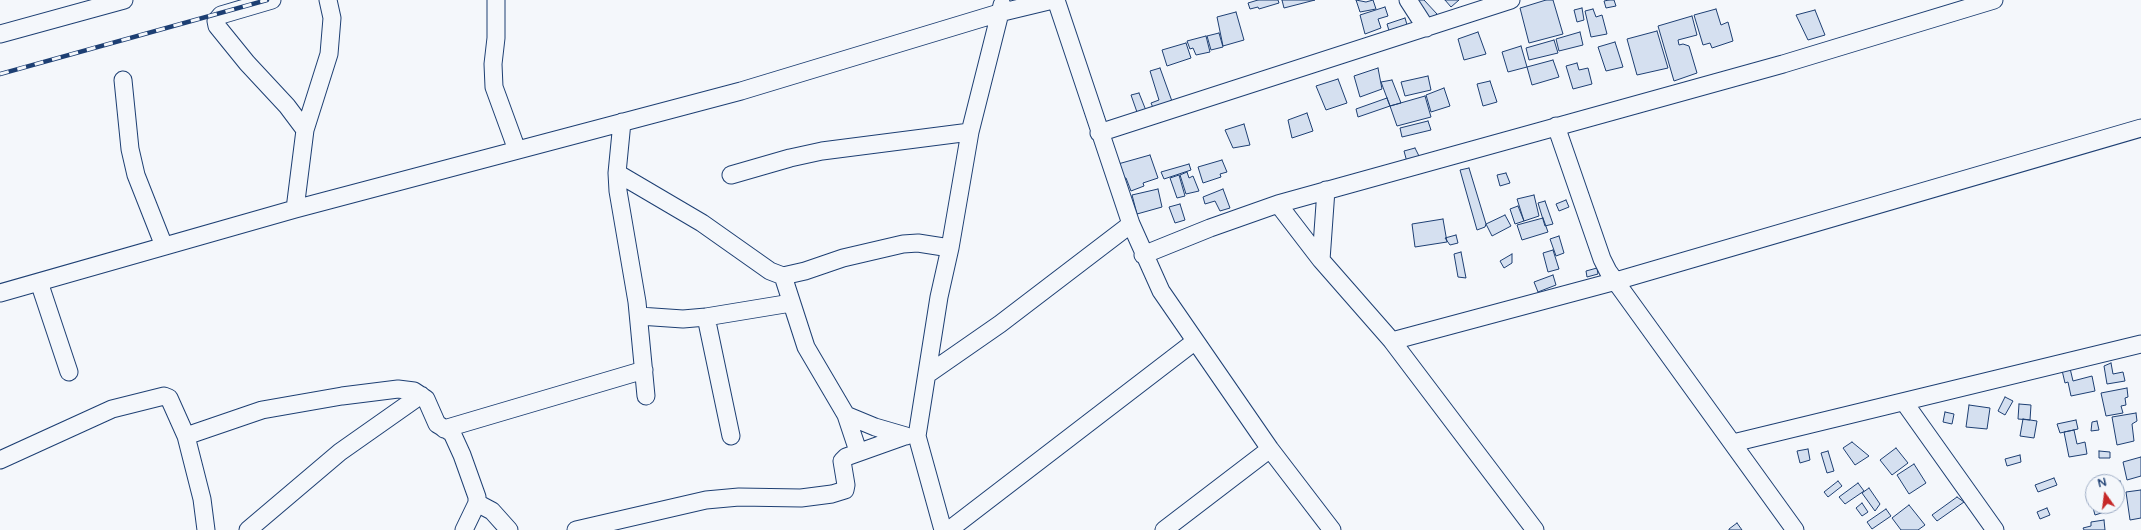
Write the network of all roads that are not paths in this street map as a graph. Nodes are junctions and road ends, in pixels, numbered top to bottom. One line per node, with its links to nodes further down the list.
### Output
1 (124, 0): 12 (street)
2 (272, 0): 17 (street)
3 (328, 0): 17 (street)
4 (496, 0): 20 (street)
5 (1053, 0): 10 (street)
6 (1056, 0): 19 (street)
7 (1408, 0): 11 (street)
8 (1511, 0): 11 (street)
9 (1994, 0): 15 (street)
10 (1001, 7): 14 (street); 18 (street)
11 (1426, 28): 19 (street)
12 (0, 34)
13 (124, 80): 27 (street)
14 (622, 122): 20 (street); 21 (street)
15 (1556, 126): 23 (street); 32 (street)
16 (2141, 128): 32 (street)
17 (305, 130): 25 (street)
18 (970, 132): 22 (street); 28 (street)
19 (1099, 133): 26 (street)
20 (516, 150): 25 (street)
21 (617, 173): 31 (street); 36 (street)
22 (731, 175)
23 (1326, 190): 24 (street); 30 (street)
24 (1278, 204): 29 (street); 30 (street)
25 (295, 209): 27 (street)
26 (1131, 224): 29 (street); 43 (street)
27 (164, 246): 33 (street)
28 (950, 248): 31 (street); 43 (street)
29 (1143, 254): 39 (street)
30 (1321, 260): 38 (street)
31 (783, 276): 35 (street)
32 (1616, 281): 38 (street); 52 (street)
33 (39, 282): 34 (street); 42 (street)
34 (0, 293)
35 (791, 303): 37 (street); 47 (street)
36 (639, 316): 37 (street); 41 (street)
37 (706, 317): 50 (street)
38 (1392, 341): 66 (street)
39 (1194, 342): 53 (street); 63 (street)
40 (2141, 344): 46 (street)
41 (644, 370): 45 (street); 48 (street)
42 (69, 372)
43 (928, 374): 51 (street)
44 (421, 395): 48 (street); 49 (street); 58 (street)
45 (646, 396)
46 (1904, 402): 52 (street); 68 (street)
47 (846, 415): 51 (street); 54 (street)
48 (444, 429): 56 (street)
49 (186, 436): 55 (street); 57 (street)
50 (731, 436)
51 (911, 436): 54 (street); 62 (street)
52 (1733, 443): 67 (street)
53 (1270, 449): 64 (street); 65 (street)
54 (858, 451): 61 (street)
55 (0, 460)
56 (477, 503): 59 (street); 60 (street)
57 (206, 530)
58 (248, 530)
59 (464, 530)
60 (508, 530)
61 (576, 530)
62 (943, 530)
63 (949, 530)
64 (1164, 530)
65 (1332, 530)
66 (1535, 530)
67 (1795, 530)
68 (1995, 530)

